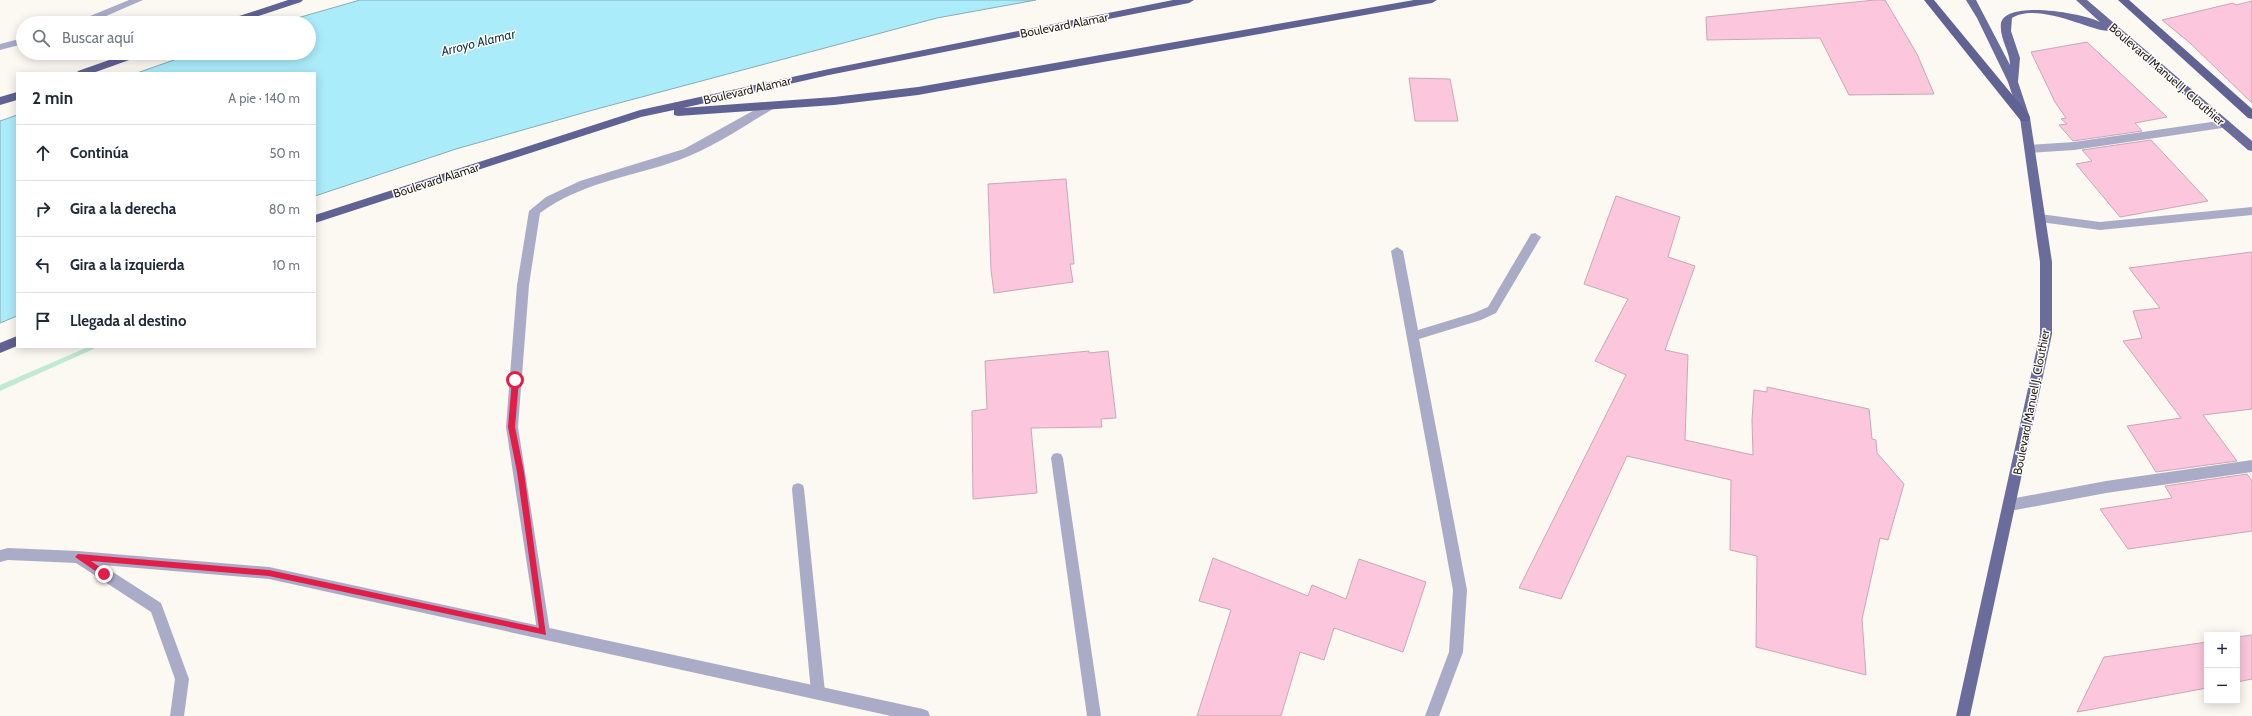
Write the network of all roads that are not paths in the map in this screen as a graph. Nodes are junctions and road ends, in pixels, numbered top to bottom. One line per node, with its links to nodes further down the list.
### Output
1 (138, 0): 9 (street)
2 (298, 0): 10 (highway)
3 (1189, 0): 20 (highway, Boulevard Alamar)
4 (1432, 0): 19 (highway)
5 (1929, 0): 22 (highway)
6 (1971, 0): 16 (main road, Boulevard Manuel J. Clouthier)
7 (2081, 0): 11 (main road, Boulevard Manuel J. Clouthier)
8 (2123, 0): 21 (highway)
9 (98, 16)
10 (249, 16)
11 (2128, 41): 16 (main road); 23 (main road, Boulevard Manuel J. Clouthier)
12 (16, 43): 13 (street)
13 (0, 47)
14 (119, 60): 15 (highway)
15 (85, 72)
16 (2013, 82): 22 (main road, Boulevard Manuel J. Clouthier)
17 (16, 96): 18 (highway)
18 (0, 102)
19 (769, 106): 20 (highway); 40 (street)
20 (640, 114): 28 (highway, Boulevard Alamar)
21 (2252, 116)
22 (2025, 118): 25 (main road, Boulevard Manuel J. Clouthier)
23 (2224, 124): 24 (main road, Boulevard Manuel J. Clouthier); 25 (street)
24 (2252, 147)
25 (2030, 149): 27 (main road, Boulevard Manuel J. Clouthier)
26 (2252, 212): 27 (street)
27 (2040, 218): 37 (main road, Boulevard Manuel J. Clouthier)
28 (316, 219)
29 (1535, 237): 31 (street)
30 (1397, 251): 31 (street)
31 (1413, 336): 45 (street)
32 (16, 341): 33 (highway)
33 (0, 348)
34 (1057, 458): 44 (street)
35 (2252, 466): 37 (street)
36 (798, 489): 41 (street)
37 (2010, 505): 46 (main road, Boulevard Manuel J. Clouthier)
38 (0, 556): 39 (street)
39 (78, 557): 40 (street); 42 (street)
40 (543, 632): 41 (street)
41 (818, 692): 43 (street)
42 (177, 716)
43 (923, 716)
44 (1094, 716)
45 (1432, 716)
46 (1963, 716)

